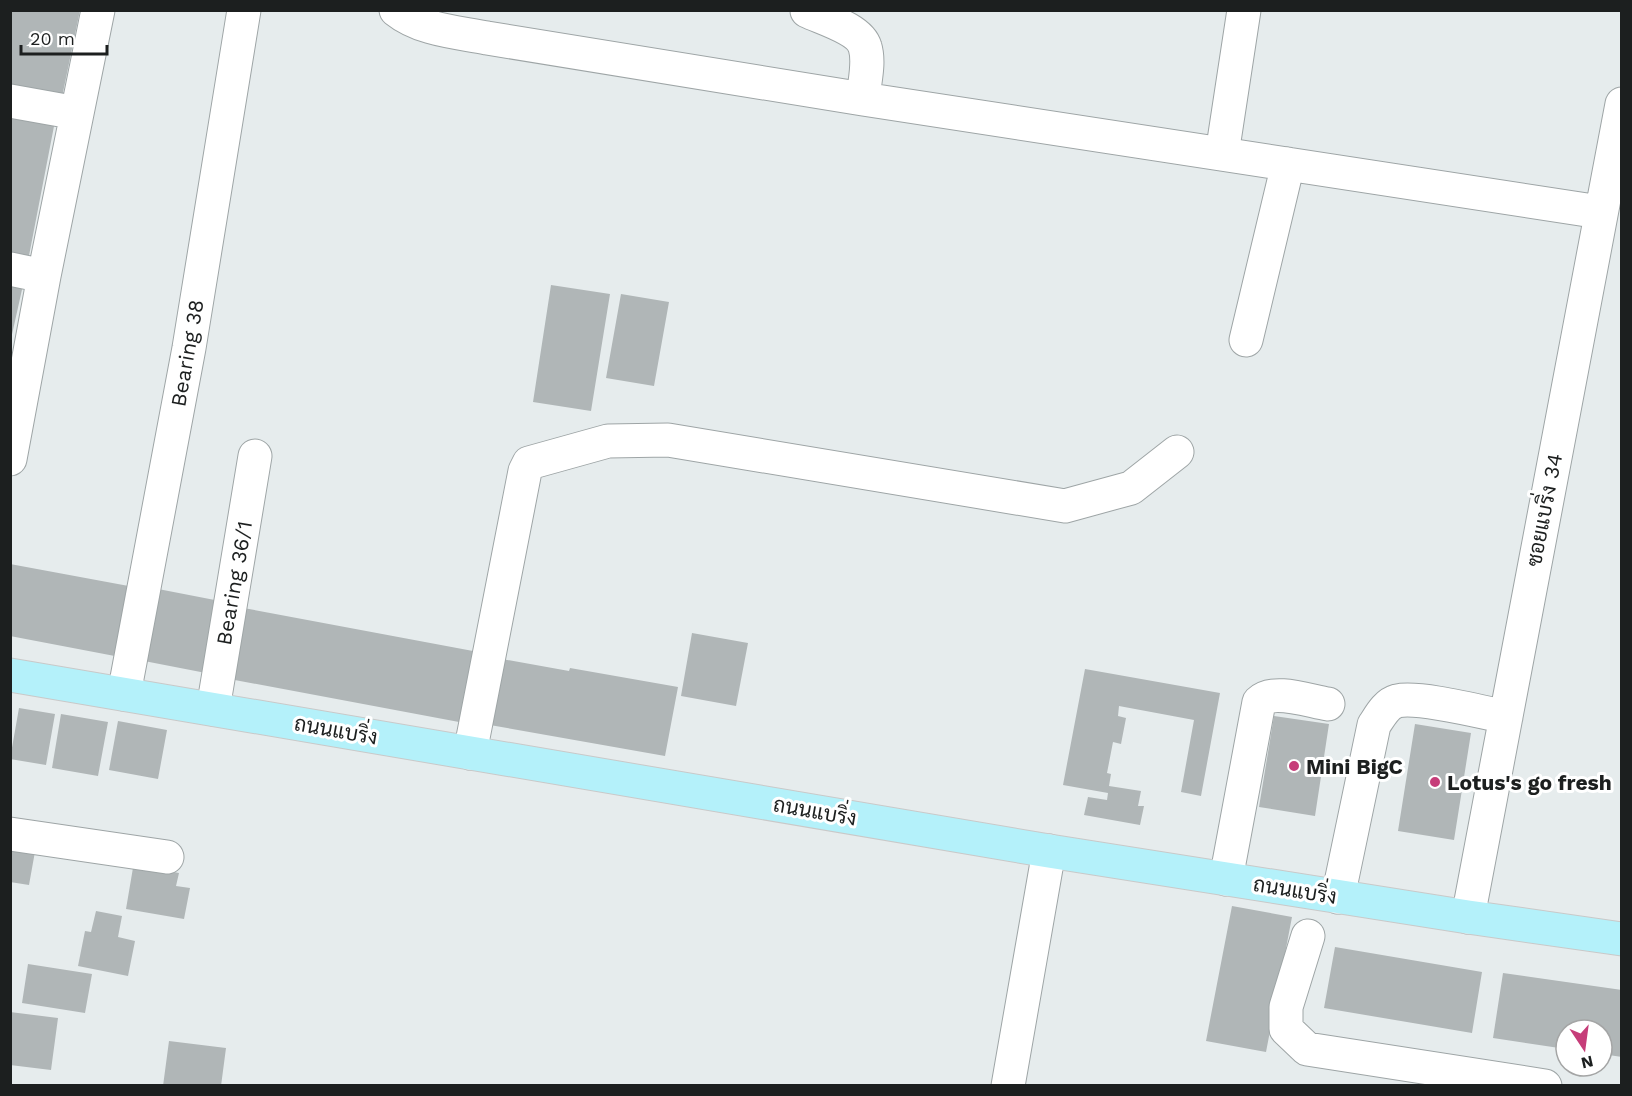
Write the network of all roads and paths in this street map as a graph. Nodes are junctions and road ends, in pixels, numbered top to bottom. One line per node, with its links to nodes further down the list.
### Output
1 (98, 10): 9 (street)
2 (244, 10): 20 (street, Bearing 38)
3 (396, 10): 6 (street)
4 (1244, 10): 10 (street)
5 (807, 11): 6 (street)
6 (863, 99): 10 (street)
7 (10, 101): 9 (street)
8 (1622, 104): 12 (street, ซอยแบริ่ง 34)
9 (77, 113): 14 (street)
10 (1222, 154): 11 (street)
11 (1288, 164): 12 (street); 15 (street)
12 (1600, 212): 23 (street, ซอยแบริ่ง 34)
13 (10, 269): 14 (street)
14 (44, 276): 16 (street)
15 (1246, 340)
16 (12, 447)
17 (1177, 452): 24 (street)
18 (255, 456): 22 (street, Bearing 36/1)
19 (10, 675): 20 (main road, ถนนแบริ่ง)
20 (124, 694): 22 (main road, ถนนแบริ่ง)
21 (1328, 704): 28 (street)
22 (213, 709): 24 (main road, ถนนแบริ่ง)
23 (1506, 717): 29 (street); 30 (street, ซอยแบริ่ง 34)
24 (470, 753): 26 (main road, ถนนแบริ่ง)
25 (10, 834): 27 (street)
26 (1049, 851): 28 (main road, ถนนแบริ่ง); 33 (street)
27 (167, 857)
28 (1226, 879): 29 (main road, ถนนแบริ่ง)
29 (1338, 897): 30 (main road, ถนนแบริ่ง)
30 (1468, 917): 32 (main road, ถนนแบริ่ง)
31 (1308, 936): 34 (street)
32 (1622, 939)
33 (1008, 1086)
34 (1545, 1086)

